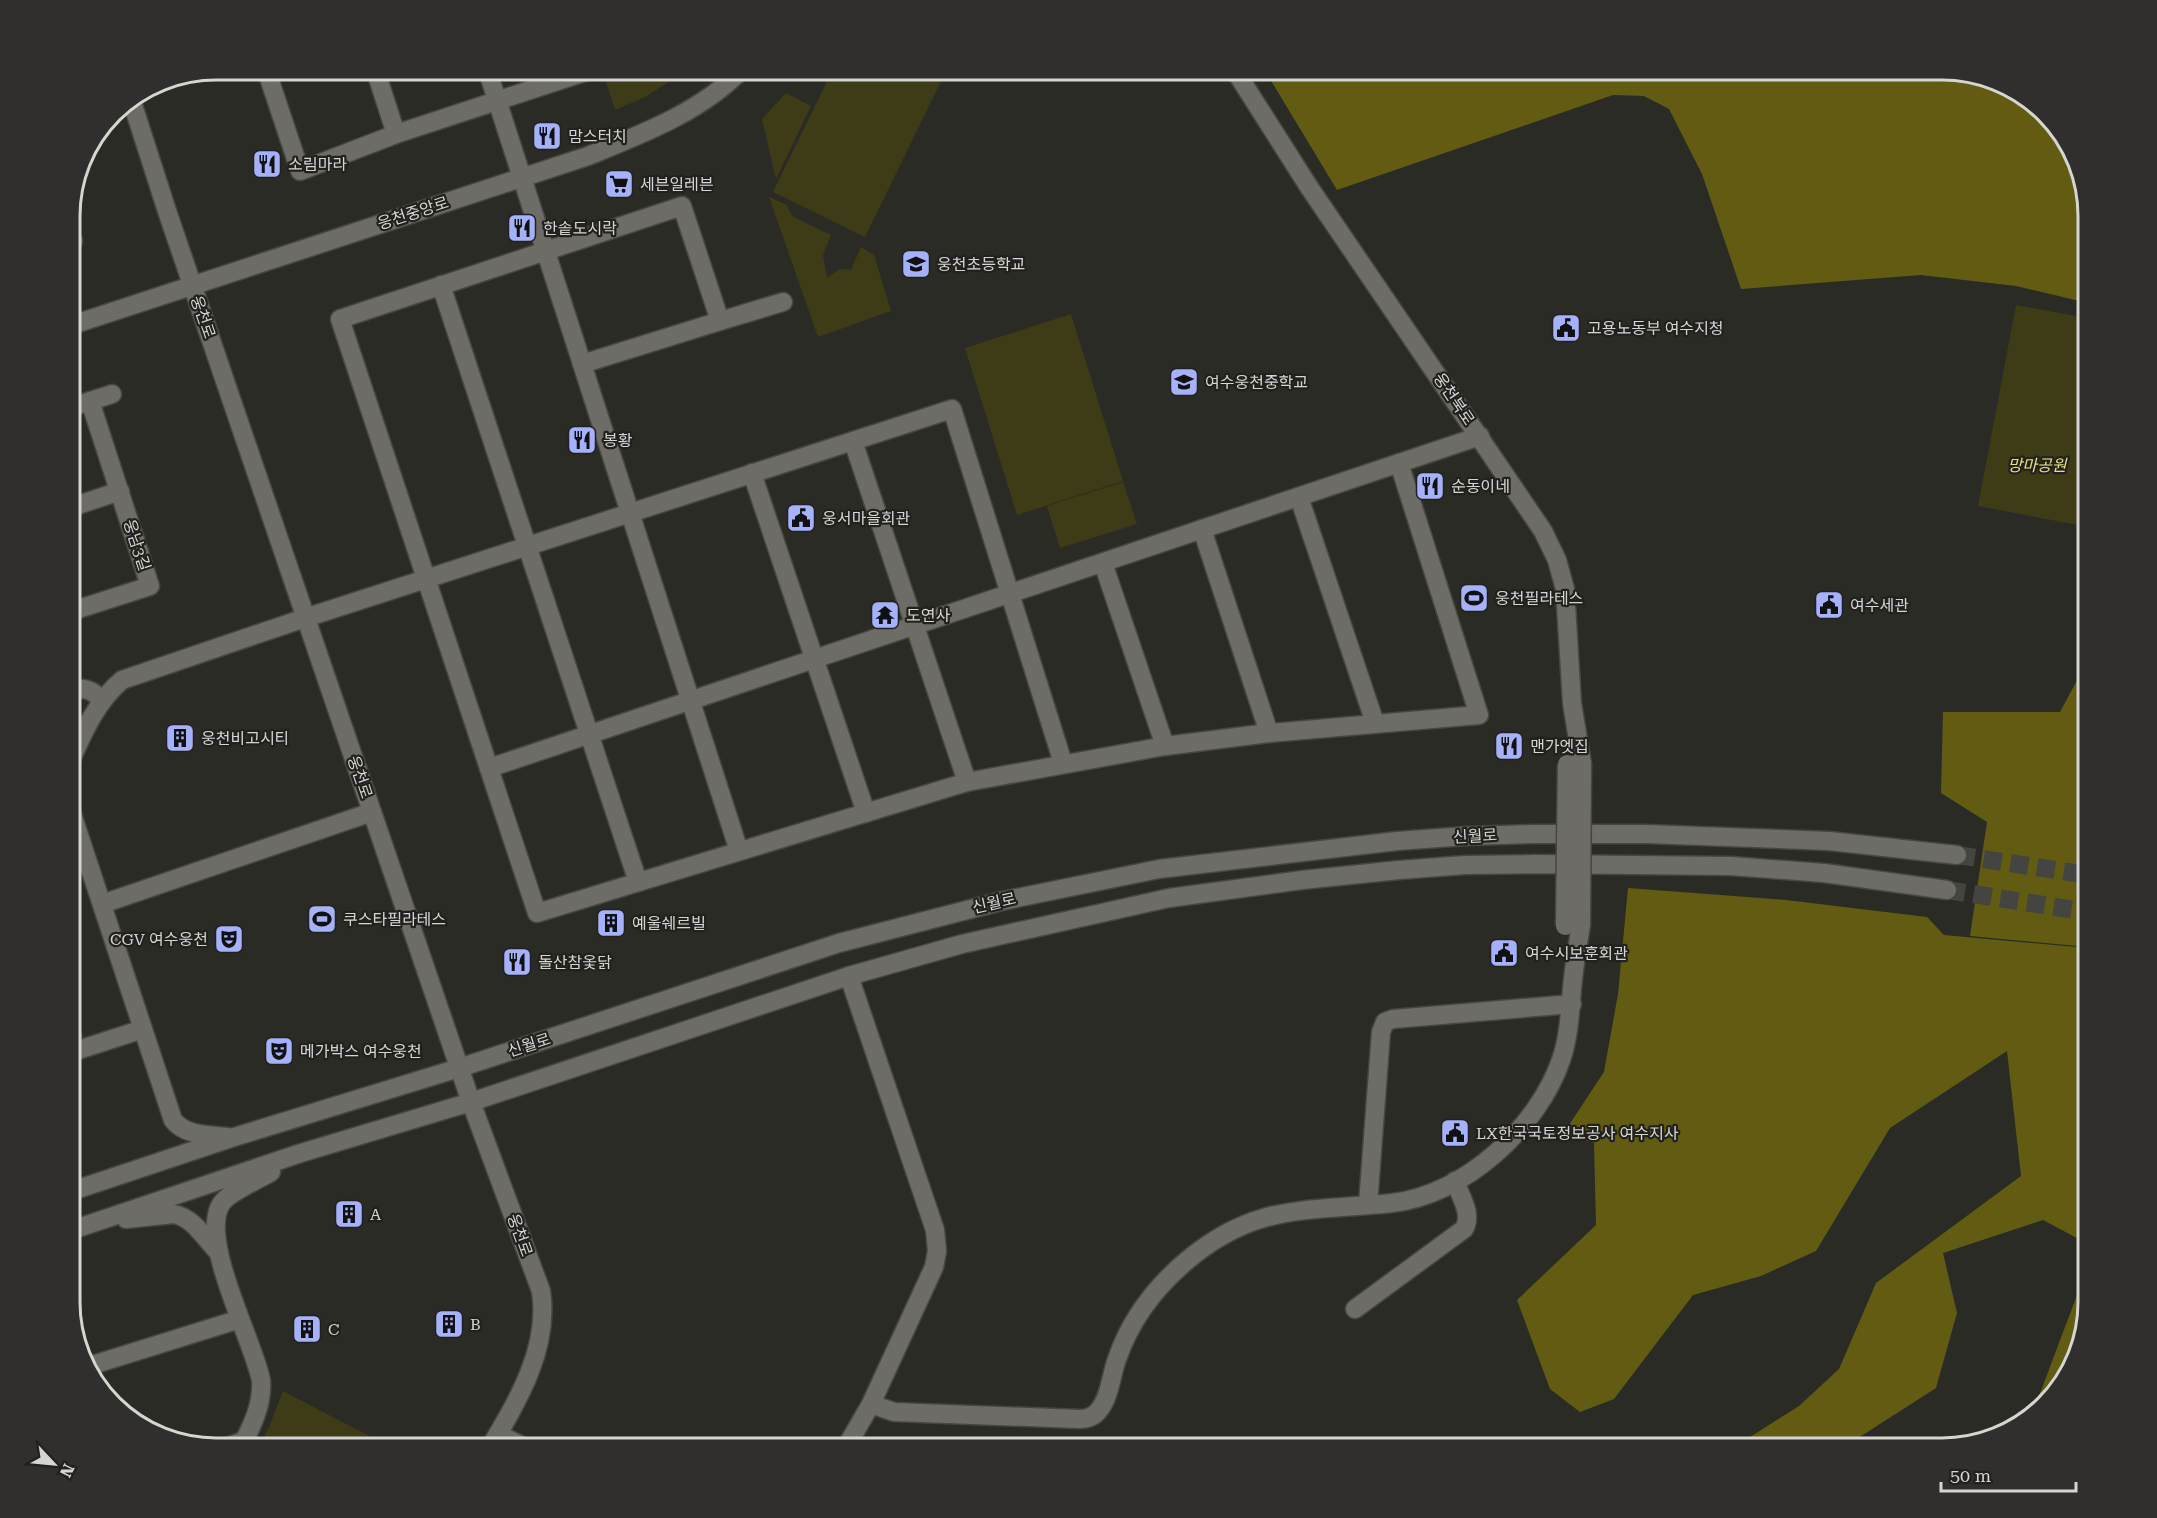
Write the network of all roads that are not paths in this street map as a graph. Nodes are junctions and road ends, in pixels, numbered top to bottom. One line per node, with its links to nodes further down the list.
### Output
1 (270, 80): 9 (street)
2 (379, 80): 9 (street)
3 (490, 80): 7 (street)
4 (561, 80): 7 (street)
5 (730, 80): 10 (street, 웅천중앙로)
6 (1241, 80): 21 (street, 웅천북로)
7 (497, 101): 9 (street); 10 (street)
8 (134, 107): 13 (street, 웅천로)
9 (396, 134)
10 (522, 177): 11 (street); 13 (street, 웅천중앙로)
11 (546, 250): 12 (street); 15 (street); 17 (street)
12 (441, 285): 30 (street); 32 (street)
13 (192, 286): 16 (street, 웅천중앙로); 35 (street, 웅천로)
14 (783, 302): 15 (street)
15 (720, 321): 17 (street)
16 (80, 322)
17 (582, 364): 28 (street)
18 (112, 394): 19 (street)
19 (90, 401): 20 (street); 25 (street, 웅남3길)
20 (80, 404)
21 (1480, 436): 23 (street); 58 (street, 웅천북로, bridge)
22 (853, 441): 24 (street); 33 (street); 36 (street)
23 (1399, 463): 26 (street); 41 (street)
24 (752, 473): 28 (street); 37 (street)
25 (120, 491): 27 (street); 34 (street, 웅남3길)
26 (1299, 497): 29 (street); 41 (street)
27 (80, 504)
28 (630, 513): 30 (street); 39 (street)
29 (1202, 529): 31 (street); 42 (street)
30 (527, 546): 32 (street); 43 (street)
31 (1103, 563): 33 (street); 45 (street)
32 (426, 579): 35 (street); 47 (street)
33 (1010, 594): 36 (street); 46 (street)
34 (80, 608)
35 (305, 618): 40 (street); 49 (street, 웅천로)
36 (915, 625): 37 (street); 48 (street)
37 (814, 659): 39 (street); 50 (street)
38 (80, 688): 40 (street)
39 (690, 700): 43 (street); 52 (street)
40 (102, 701): 44 (street)
41 (1375, 723): 42 (street)
42 (1269, 733): 45 (street)
43 (589, 735): 47 (street); 54 (street)
44 (80, 742)
45 (1165, 746): 46 (street)
46 (1063, 763): 48 (street)
47 (489, 768): 54 (street)
48 (967, 782): 50 (street)
49 (372, 813): 56 (street); 61 (street, 웅천로)
50 (866, 813): 52 (street)
51 (80, 838): 56 (street)
52 (739, 851): 54 (street)
53 (1957, 855): 61 (street, 신월로)
54 (638, 882)
55 (1947, 890): 57 (street, 신월로)
56 (102, 904): 59 (street)
57 (849, 976): 62 (street, 신월로); 74 (street)
58 (1572, 1004): 65 (street, 웅천북로); 67 (street)
59 (143, 1029): 60 (street); 63 (street)
60 (80, 1038)
61 (459, 1068): 62 (street, 웅천로); 63 (street, 신월로)
62 (471, 1102): 64 (street, 신월로); 76 (street, 웅천로)
63 (231, 1138): 66 (street, 신월로)
64 (302, 1153): 68 (street, 신월로); 70 (street)
65 (1455, 1181): 67 (street, 웅천북로); 71 (street)
66 (80, 1187)
67 (1368, 1204): 74 (street, 웅천북로)
68 (101, 1221): 69 (street, 신월로); 70 (street)
69 (80, 1228)
70 (219, 1253): 72 (street)
71 (1355, 1309)
72 (240, 1318): 73 (street); 75 (street)
73 (95, 1364)
74 (871, 1404): 77 (street)
75 (246, 1438)
76 (496, 1438)
77 (851, 1438)

